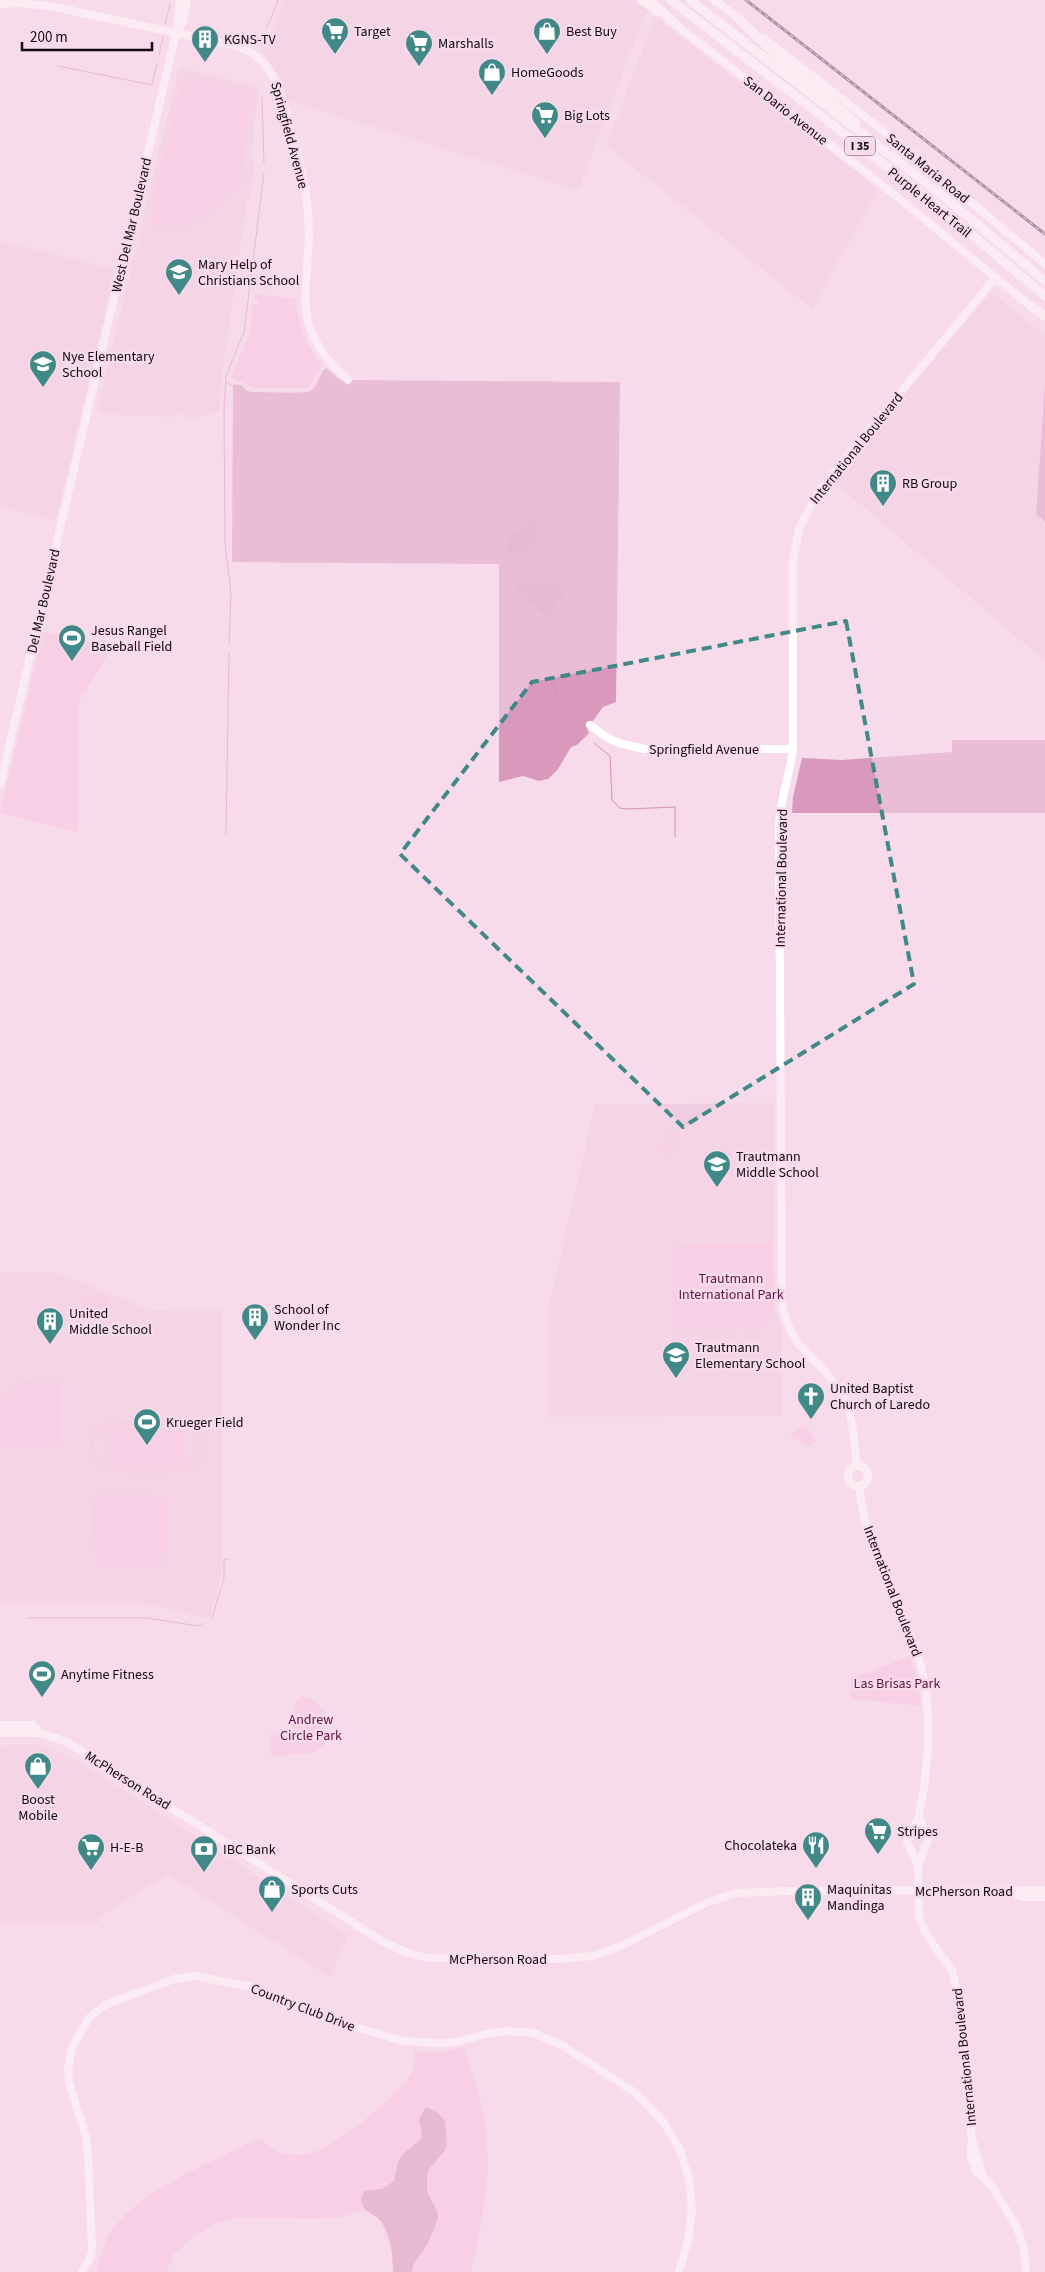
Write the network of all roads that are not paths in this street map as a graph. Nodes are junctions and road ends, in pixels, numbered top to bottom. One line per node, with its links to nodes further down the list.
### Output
1 (180, 0): 11 (main road, West Del Mar Boulevard)
2 (187, 0): 11 (main road, West Del Mar Boulevard)
3 (640, 0): 10 (main road, San Dario Avenue)
4 (649, 0): 10 (highway)
5 (671, 0): 16 (highway, Purple Heart Trail / I 35)
6 (690, 0): 12 (highway, Purple Heart Trail / I 35)
7 (714, 0): 9 (main road, Santa Maria Road)
8 (0, 4): 11 (main road, Springfield Avenue)
9 (737, 17): 12 (highway); 13 (main road, Santa Maria Road)
10 (676, 24): 14 (main road, San Dario Avenue)
11 (176, 33): 19 (main road, Springfield Avenue); 20 (main road, West Del Mar Boulevard)
12 (901, 163): 15 (highway, Purple Heart Trail / I 35)
13 (1045, 264)
14 (996, 278): 17 (main road, San Dario Avenue); 22 (main road, International Boulevard)
15 (1045, 281)
16 (1045, 296)
17 (1030, 306): 18 (highway)
18 (1045, 317)
19 (348, 380)
20 (86, 417): 23 (main road, Del Mar Boulevard)
21 (590, 725): 22 (main road, Springfield Avenue)
22 (793, 749): 24 (main road, International Boulevard)
23 (0, 784)
24 (857, 1466): 25 (main road, International Boulevard); 25 (main road, International Boulevard)
25 (859, 1486): 31 (main road, International Boulevard)
26 (0, 1725): 29 (main road)
27 (10, 1732): 28 (main road, McPherson Road); 29 (main road, McPherson Road); 30 (main road)
28 (0, 1733)
29 (40, 1733): 35 (main road, McPherson Road)
30 (0, 1737)
31 (919, 1816): 32 (main road, International Boulevard); 32 (main road, International Boulevard)
32 (918, 1866): 35 (main road, International Boulevard)
33 (1005, 1890): 34 (main road, McPherson Road); 35 (main road, McPherson Road); 36 (main road)
34 (1045, 1890)
35 (918, 1891): 39 (main road, International Boulevard)
36 (1045, 1897)
37 (82, 2272): 38 (main road, Country Club Drive)
38 (679, 2272)
39 (1026, 2272)

